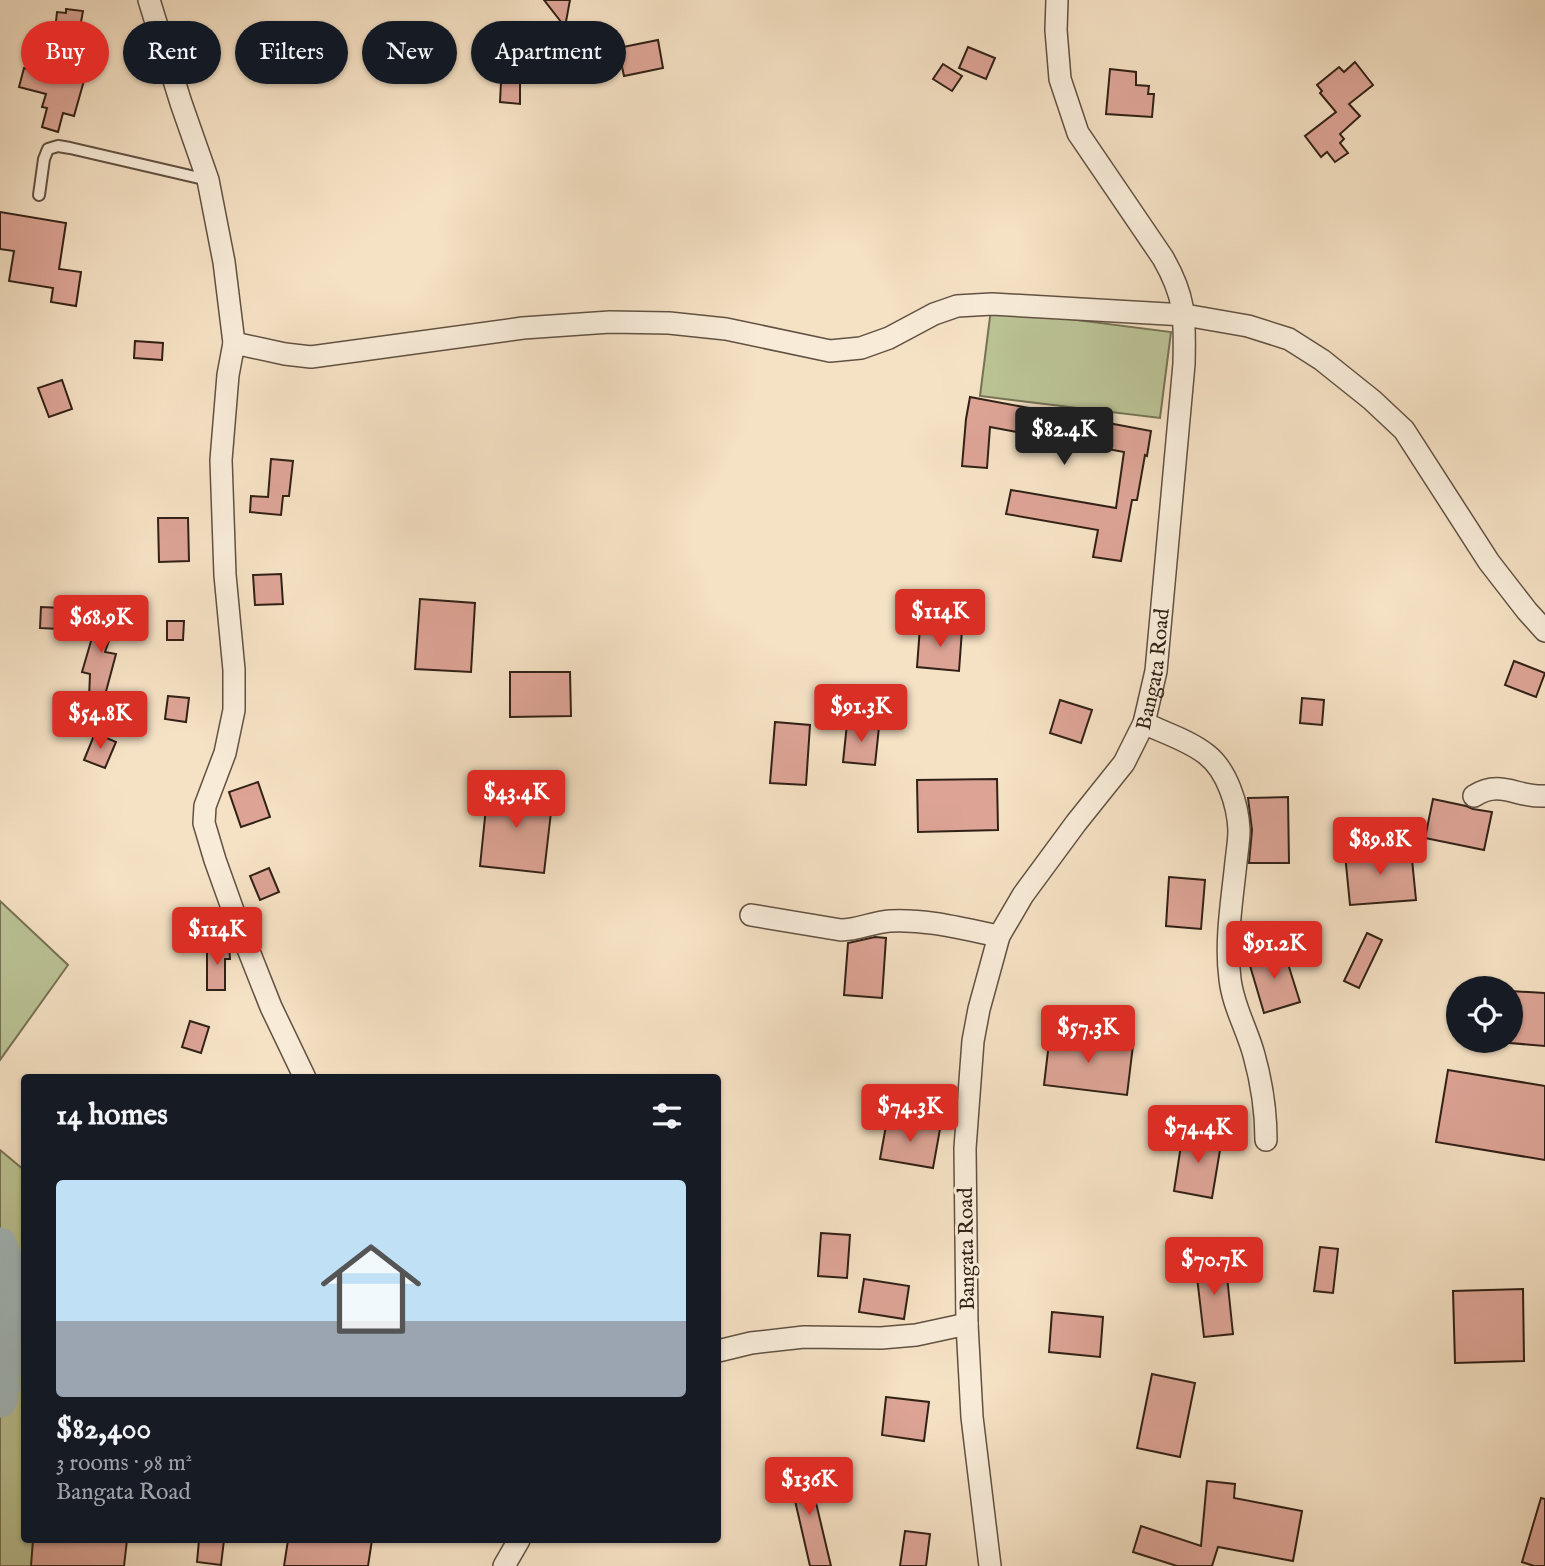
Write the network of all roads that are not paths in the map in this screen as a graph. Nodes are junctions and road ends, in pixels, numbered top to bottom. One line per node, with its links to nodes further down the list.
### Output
1 (149, 0): 3 (street)
2 (1056, 0): 5 (street, Bangata Road)
3 (208, 180): 4 (lane); 6 (street)
4 (39, 195)
5 (1185, 315): 6 (street); 7 (street); 8 (street, Bangata Road)
6 (234, 343): 13 (street)
7 (1545, 631)
8 (1144, 723): 12 (street, Bangata Road); 14 (street)
9 (1474, 796): 10 (street)
10 (1545, 796)
11 (751, 915): 12 (street)
12 (999, 936): 15 (street, Bangata Road)
13 (303, 1074)
14 (1266, 1140)
15 (967, 1324): 16 (street, Bangata Road); 19 (street, Bangata Road)
16 (721, 1350)
17 (517, 1543): 18 (street)
18 (504, 1566)
19 (990, 1566)

